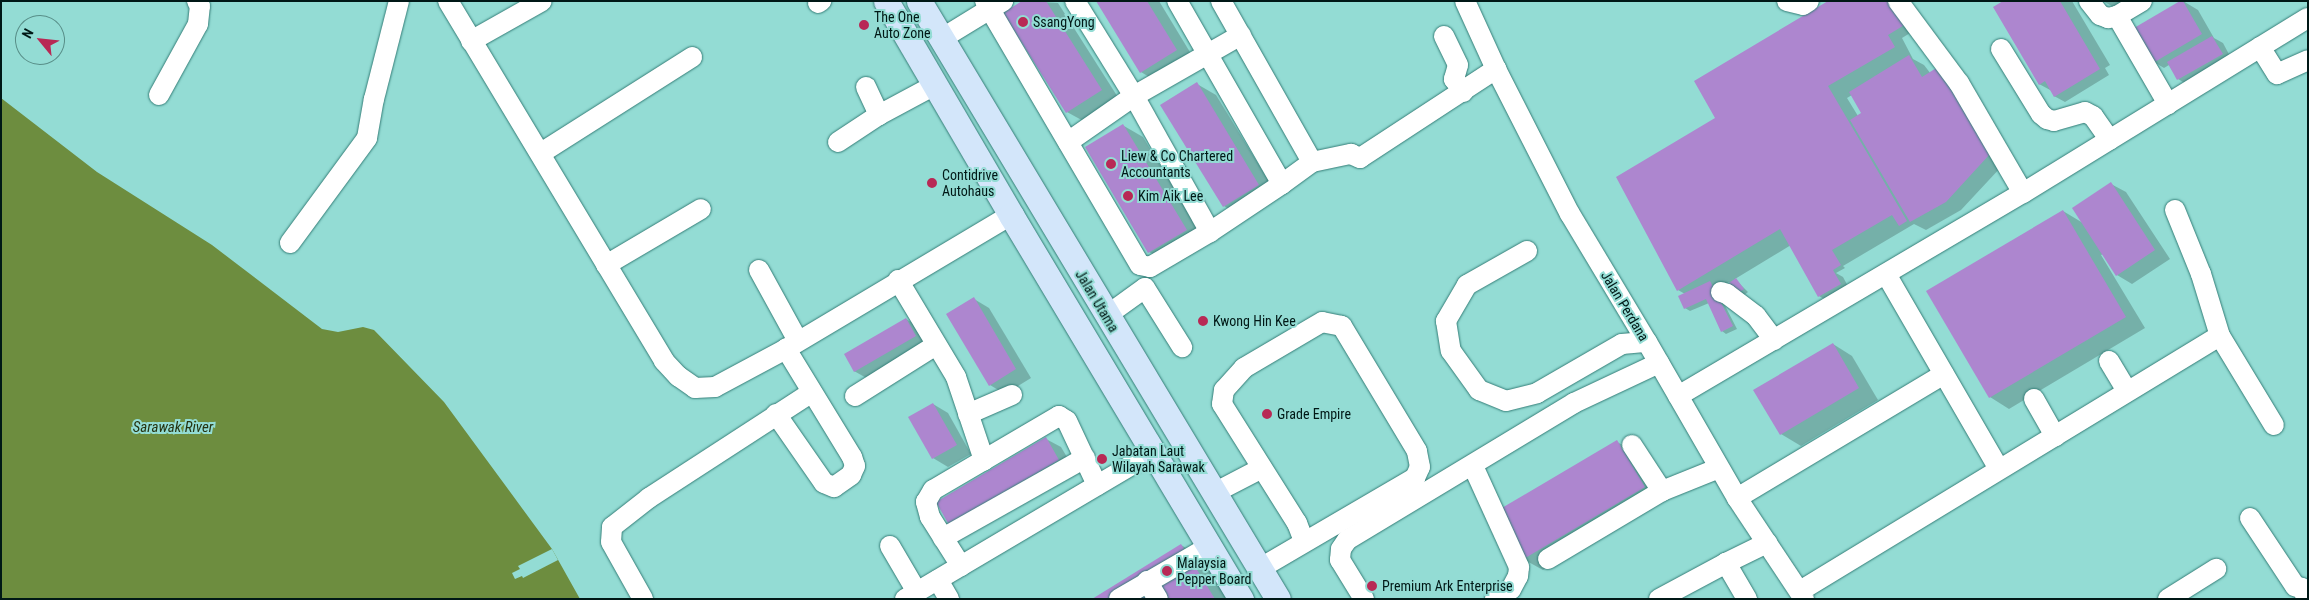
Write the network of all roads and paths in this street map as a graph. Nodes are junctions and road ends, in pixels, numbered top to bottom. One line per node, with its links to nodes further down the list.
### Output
1 (197, 1): 32 (street)
2 (399, 1): 47 (street)
3 (448, 1): 22 (street)
4 (542, 1): 22 (street)
5 (886, 1): 29 (main road)
6 (919, 1): 21 (main road, Jalan Utama)
7 (1075, 1): 33 (street)
8 (1177, 1): 25 (street)
9 (1221, 1): 19 (street)
10 (1466, 1): 28 (street, Jalan Perdana)
11 (1787, 1): 12 (street)
12 (1809, 1)
13 (1898, 1): 42 (street)
14 (2089, 1): 17 (street)
15 (2142, 1): 17 (street)
16 (993, 4): 21 (street); 38 (street)
17 (2117, 16): 34 (street)
18 (2308, 18): 23 (street)
19 (1241, 35): 25 (street); 40 (street)
20 (1444, 36): 31 (street)
21 (942, 39): 54 (main road, Jalan Utama)
22 (471, 41): 39 (street)
23 (2260, 47): 27 (street); 34 (street)
24 (2001, 49): 36 (street)
25 (1206, 53): 33 (street); 41 (street)
26 (692, 57): 39 (street)
27 (2308, 60)
28 (1496, 69): 31 (street); 57 (street, Jalan Perdana)
29 (935, 85): 35 (street); 45 (main road)
30 (866, 88): 35 (street)
31 (1463, 92): 40 (street)
32 (159, 95)
33 (1134, 96): 38 (street); 46 (street)
34 (2168, 104): 36 (street)
35 (879, 115): 37 (street)
36 (2110, 140): 42 (street)
37 (838, 142)
38 (1068, 142): 46 (street)
39 (541, 153): 49 (street)
40 (1312, 162): 41 (street)
41 (1282, 184): 46 (street)
42 (2023, 193): 51 (street)
43 (701, 209): 49 (street)
44 (2175, 210): 55 (street)
45 (1011, 215): 52 (street); 75 (main road)
46 (1210, 232)
47 (290, 243)
48 (1527, 251): 57 (street)
49 (606, 265): 58 (street)
50 (760, 270): 58 (street)
51 (1886, 274): 56 (street); 63 (street)
52 (898, 280): 58 (street); 59 (street)
53 (1721, 292): 56 (street)
54 (1106, 316): 60 (street); 84 (main road, Jalan Utama)
55 (2220, 336): 64 (street); 72 (street)
56 (1774, 340): 68 (street)
57 (1647, 342): 62 (street, Jalan Perdana)
58 (792, 345): 65 (street)
59 (936, 345): 67 (street); 71 (street)
60 (1182, 347)
61 (2109, 361): 64 (street)
62 (1659, 363): 68 (street, Jalan Perdana); 78 (street)
63 (1944, 374): 81 (street); 85 (street)
64 (2128, 391): 73 (street)
65 (812, 392): 70 (street); 70 (street)
66 (1012, 395): 71 (street)
67 (855, 396)
68 (1678, 396): 80 (street, Jalan Perdana)
69 (2034, 399): 73 (street)
70 (776, 414): 101 (street)
71 (968, 414): 77 (street)
72 (2274, 425)
73 (2055, 436): 81 (street)
74 (1632, 445): 83 (street)
75 (1154, 452): 82 (street); 91 (main road)
76 (1084, 458): 77 (street); 82 (street); 87 (street)
77 (984, 460): 87 (street)
78 (1473, 466): 107 (street); 108 (street)
79 (1262, 468): 84 (street); 88 (street); 88 (street)
80 (1719, 468): 83 (street); 85 (street, Jalan Perdana)
81 (1999, 469): 100 (street)
82 (1097, 485): 94 (street)
83 (1662, 491): 92 (street)
84 (1214, 493): 95 (main road, Jalan Utama)
85 (1737, 498): 89 (street, Jalan Perdana)
86 (2250, 518): 112 (street)
87 (943, 538): 94 (street)
88 (1304, 541): 95 (street)
89 (1767, 543): 93 (street); 100 (street, Jalan Perdana)
90 (890, 546): 99 (street)
91 (1210, 546): 98 (street); 105 (main road)
92 (1548, 559)
93 (1726, 563): 109 (street); 110 (street)
94 (961, 566): 97 (street)
95 (1259, 569): 106 (main road, Jalan Utama)
96 (2216, 569): 111 (street)
97 (938, 580): 99 (street); 102 (street)
98 (1147, 581): 103 (street); 104 (street)
99 (911, 595)
100 (1802, 595)
101 (642, 599)
102 (949, 599)
103 (1119, 599)
104 (1158, 599)
105 (1241, 599)
106 (1278, 599)
107 (1364, 599)
108 (1495, 599)
109 (1659, 599)
110 (1747, 599)
111 (2168, 599)
112 (2307, 599)

